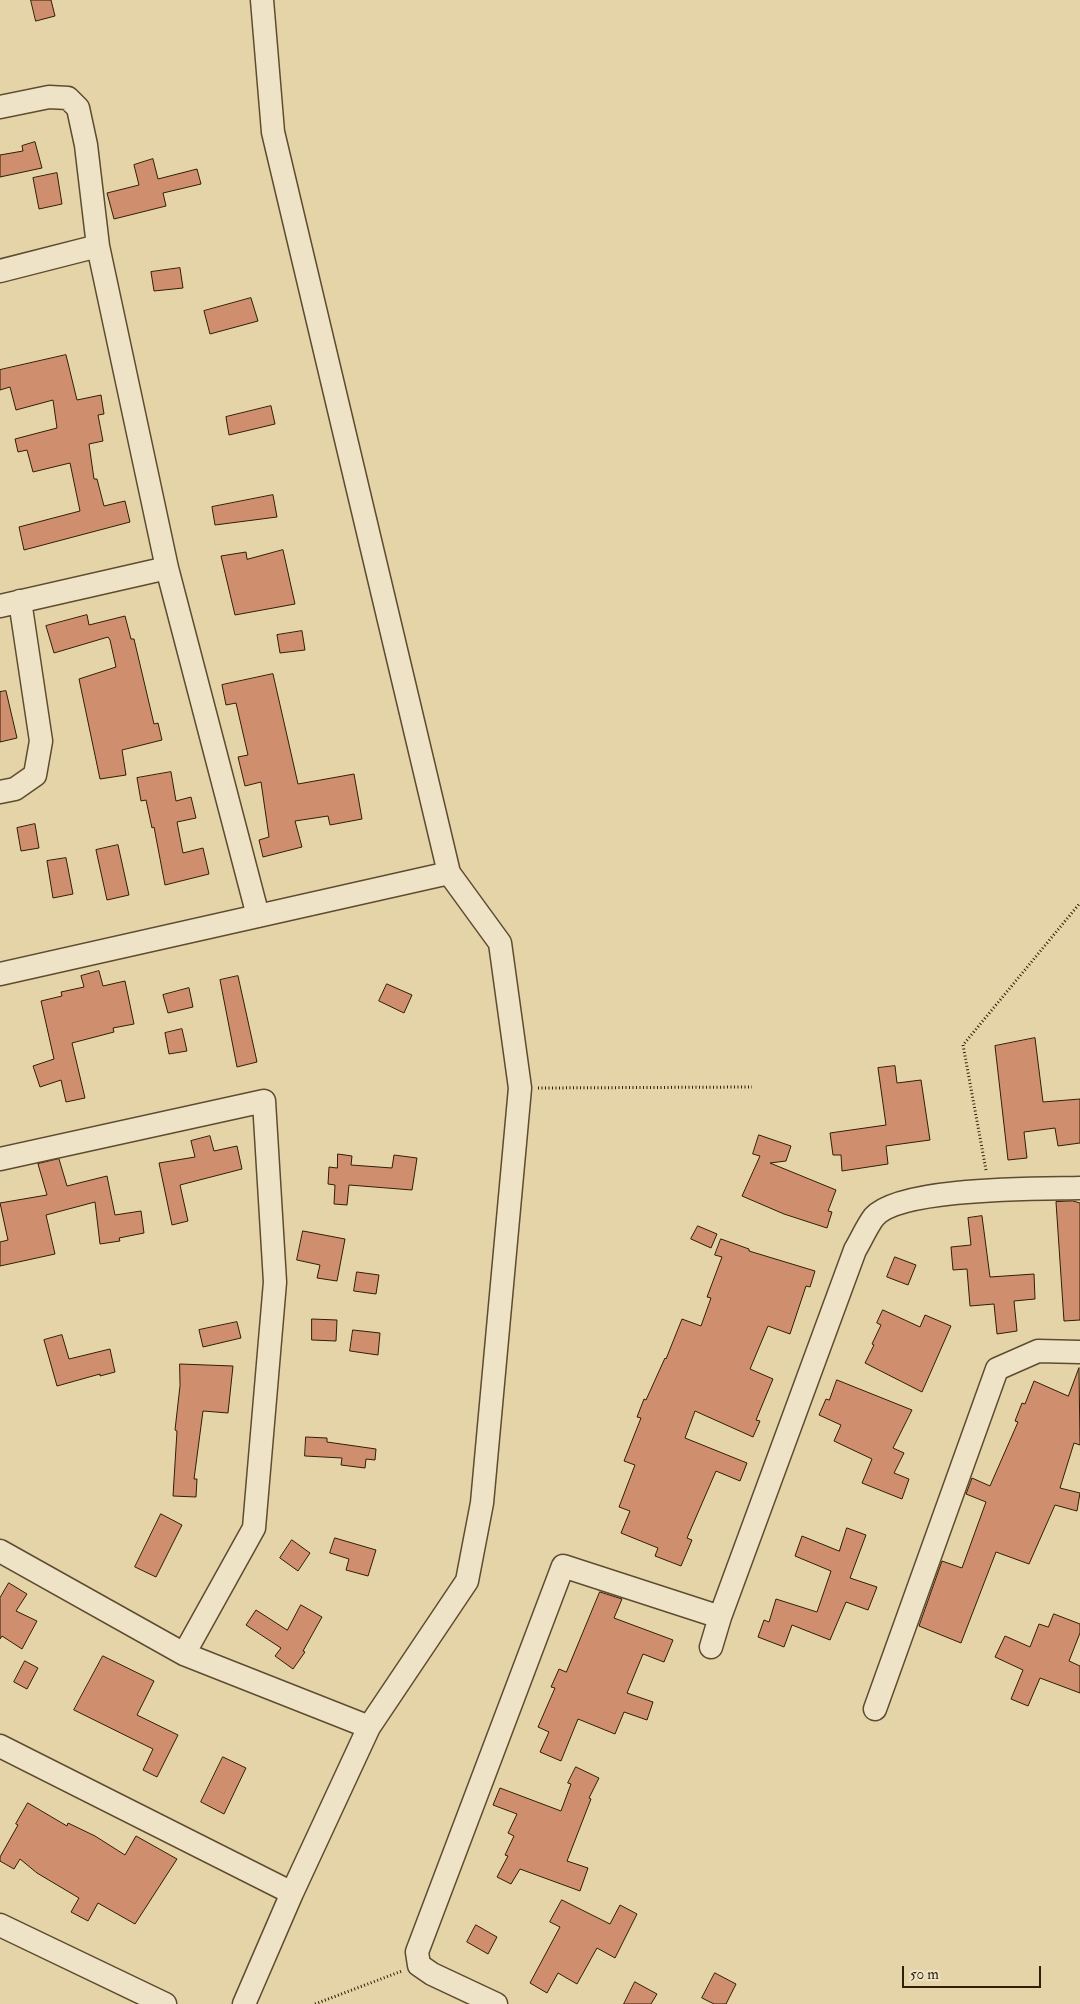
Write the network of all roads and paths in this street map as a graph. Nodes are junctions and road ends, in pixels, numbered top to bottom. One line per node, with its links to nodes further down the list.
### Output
1 (262, 0): 8 (street)
2 (0, 108): 3 (street)
3 (98, 246): 4 (street); 5 (street)
4 (0, 271)
5 (167, 568): 6 (street); 10 (street)
6 (10, 603): 7 (street)
7 (0, 792)
8 (449, 873): 10 (street); 13 (street)
9 (1080, 903): 16 (path)
10 (258, 916): 11 (street)
11 (0, 974)
12 (752, 1087): 13 (path)
13 (520, 1088): 23 (street)
14 (0, 1159): 21 (street)
15 (1080, 1188): 16 (street)
16 (990, 1190): 19 (street)
17 (1080, 1352): 22 (street)
18 (0, 1551): 21 (street)
19 (720, 1617): 20 (street); 27 (street)
20 (712, 1647)
21 (184, 1654): 23 (street)
22 (875, 1709)
23 (369, 1728): 25 (street)
24 (0, 1746): 25 (street)
25 (292, 1892): 29 (street)
26 (0, 1925): 28 (street)
27 (419, 1965): 30 (path); 31 (street)
28 (165, 2004)
29 (244, 2004)
30 (315, 2004)
31 (496, 2004)

